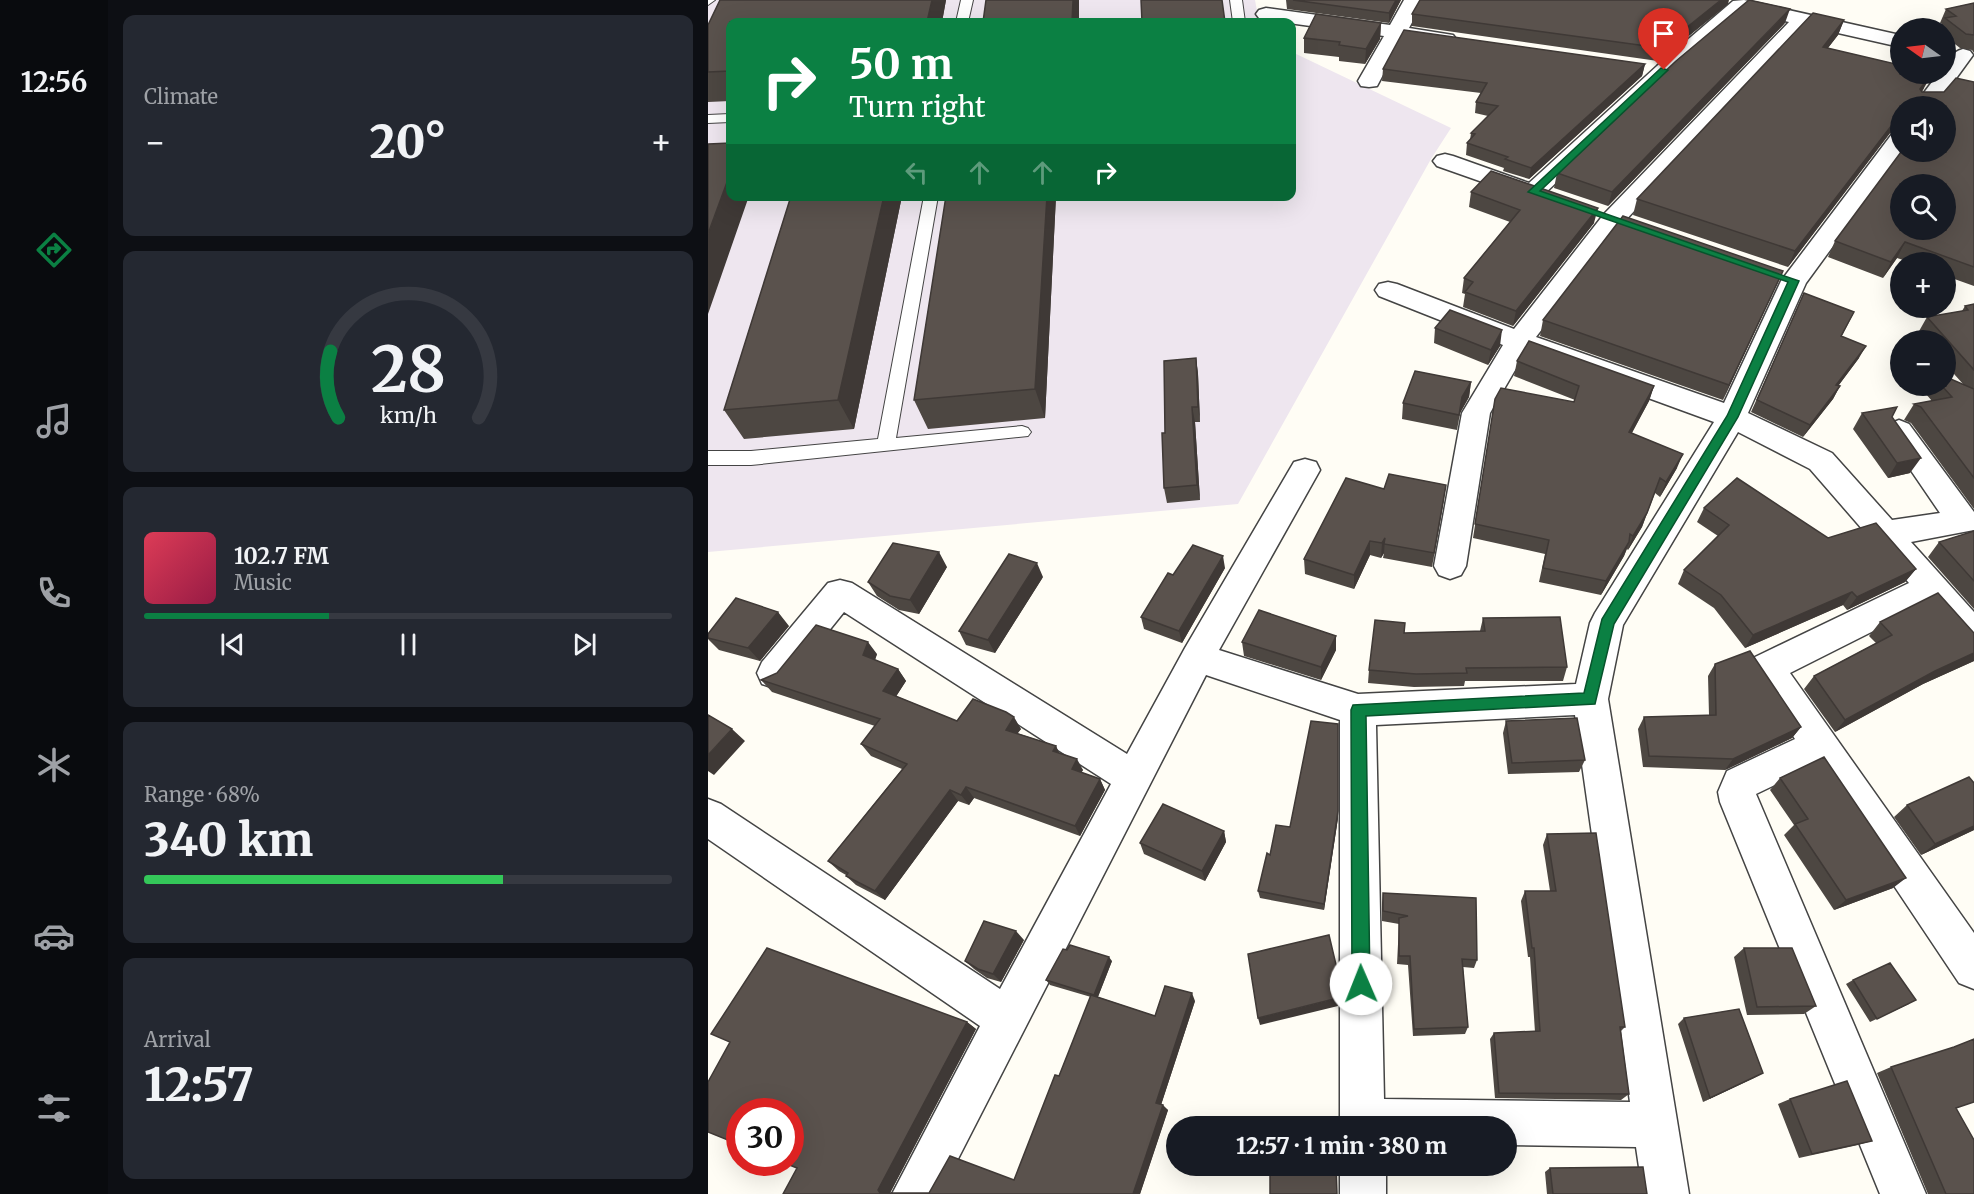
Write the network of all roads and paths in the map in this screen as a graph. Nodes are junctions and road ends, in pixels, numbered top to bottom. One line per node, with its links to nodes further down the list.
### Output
1 (967, 0): 8 (lane)
2 (1236, 0): 9 (lane)
3 (1414, 0): 13 (street)
4 (1762, 0): 6 (street)
5 (1718, 2): 6 (street)
6 (1740, 4): 12 (street); 18 (street)
7 (1266, 14): 10 (street)
8 (963, 18)
9 (1238, 18)
10 (1295, 18)
11 (1296, 18): 13 (street)
12 (1803, 18): 14 (street); 28 (street)
13 (1396, 32): 15 (street); 20 (street)
14 (1890, 39)
15 (1466, 42)
16 (1959, 57): 19 (street); 21 (street)
17 (1641, 66): 18 (street)
18 (1664, 70): 25 (street)
19 (1974, 76)
20 (1369, 81)
21 (1932, 96)
22 (726, 118): 23 (lane)
23 (708, 119)
24 (1890, 151): 29 (street)
25 (1445, 160)
26 (930, 201): 32 (lane)
27 (1388, 290): 28 (street)
28 (1519, 341): 29 (street); 36 (street)
29 (1732, 417): 35 (street); 41 (street)
30 (1899, 431): 35 (street)
31 (1022, 432): 32 (lane)
32 (886, 445): 33 (lane)
33 (708, 458)
34 (1305, 470): 39 (street)
35 (1884, 534): 37 (street)
36 (1450, 566)
37 (1931, 587): 38 (street); 43 (street)
38 (1974, 635)
39 (1197, 658): 42 (street); 44 (street)
40 (774, 673): 44 (street)
41 (1590, 699): 42 (street); 50 (street)
42 (1358, 710): 48 (street)
43 (1820, 745): 46 (street); 55 (street)
44 (1134, 778): 47 (street)
45 (708, 817): 47 (street)
46 (1974, 968)
47 (1007, 1019): 52 (street)
48 (1362, 1116)
49 (1517, 1125): 50 (street)
50 (1655, 1125): 54 (street)
51 (1363, 1176): 53 (street)
52 (915, 1194)
53 (1363, 1194)
54 (1666, 1194)
55 (1903, 1194)

